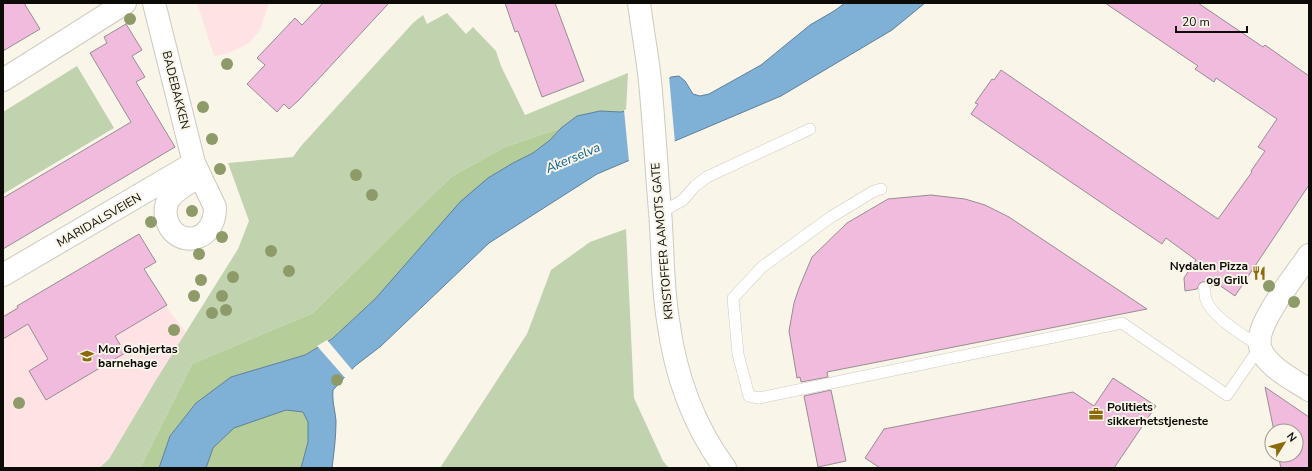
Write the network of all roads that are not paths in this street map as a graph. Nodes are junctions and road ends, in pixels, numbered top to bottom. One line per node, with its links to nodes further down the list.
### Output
1 (125, 3): 4 (street)
2 (154, 3): 6 (street, BADEBAKKEN)
3 (639, 3): 8 (street, KRISTOFFER AAMOTS GATE)
4 (3, 80)
5 (810, 129): 8 (lane)
6 (196, 170): 10 (street, MARIDALSVEIEN)
7 (882, 189): 12 (lane)
8 (660, 213): 14 (street, KRISTOFFER AAMOTS GATE)
9 (1309, 255): 12 (street)
10 (3, 275)
11 (1204, 288): 12 (lane)
12 (1260, 347): 13 (street)
13 (1309, 390)
14 (725, 468)

